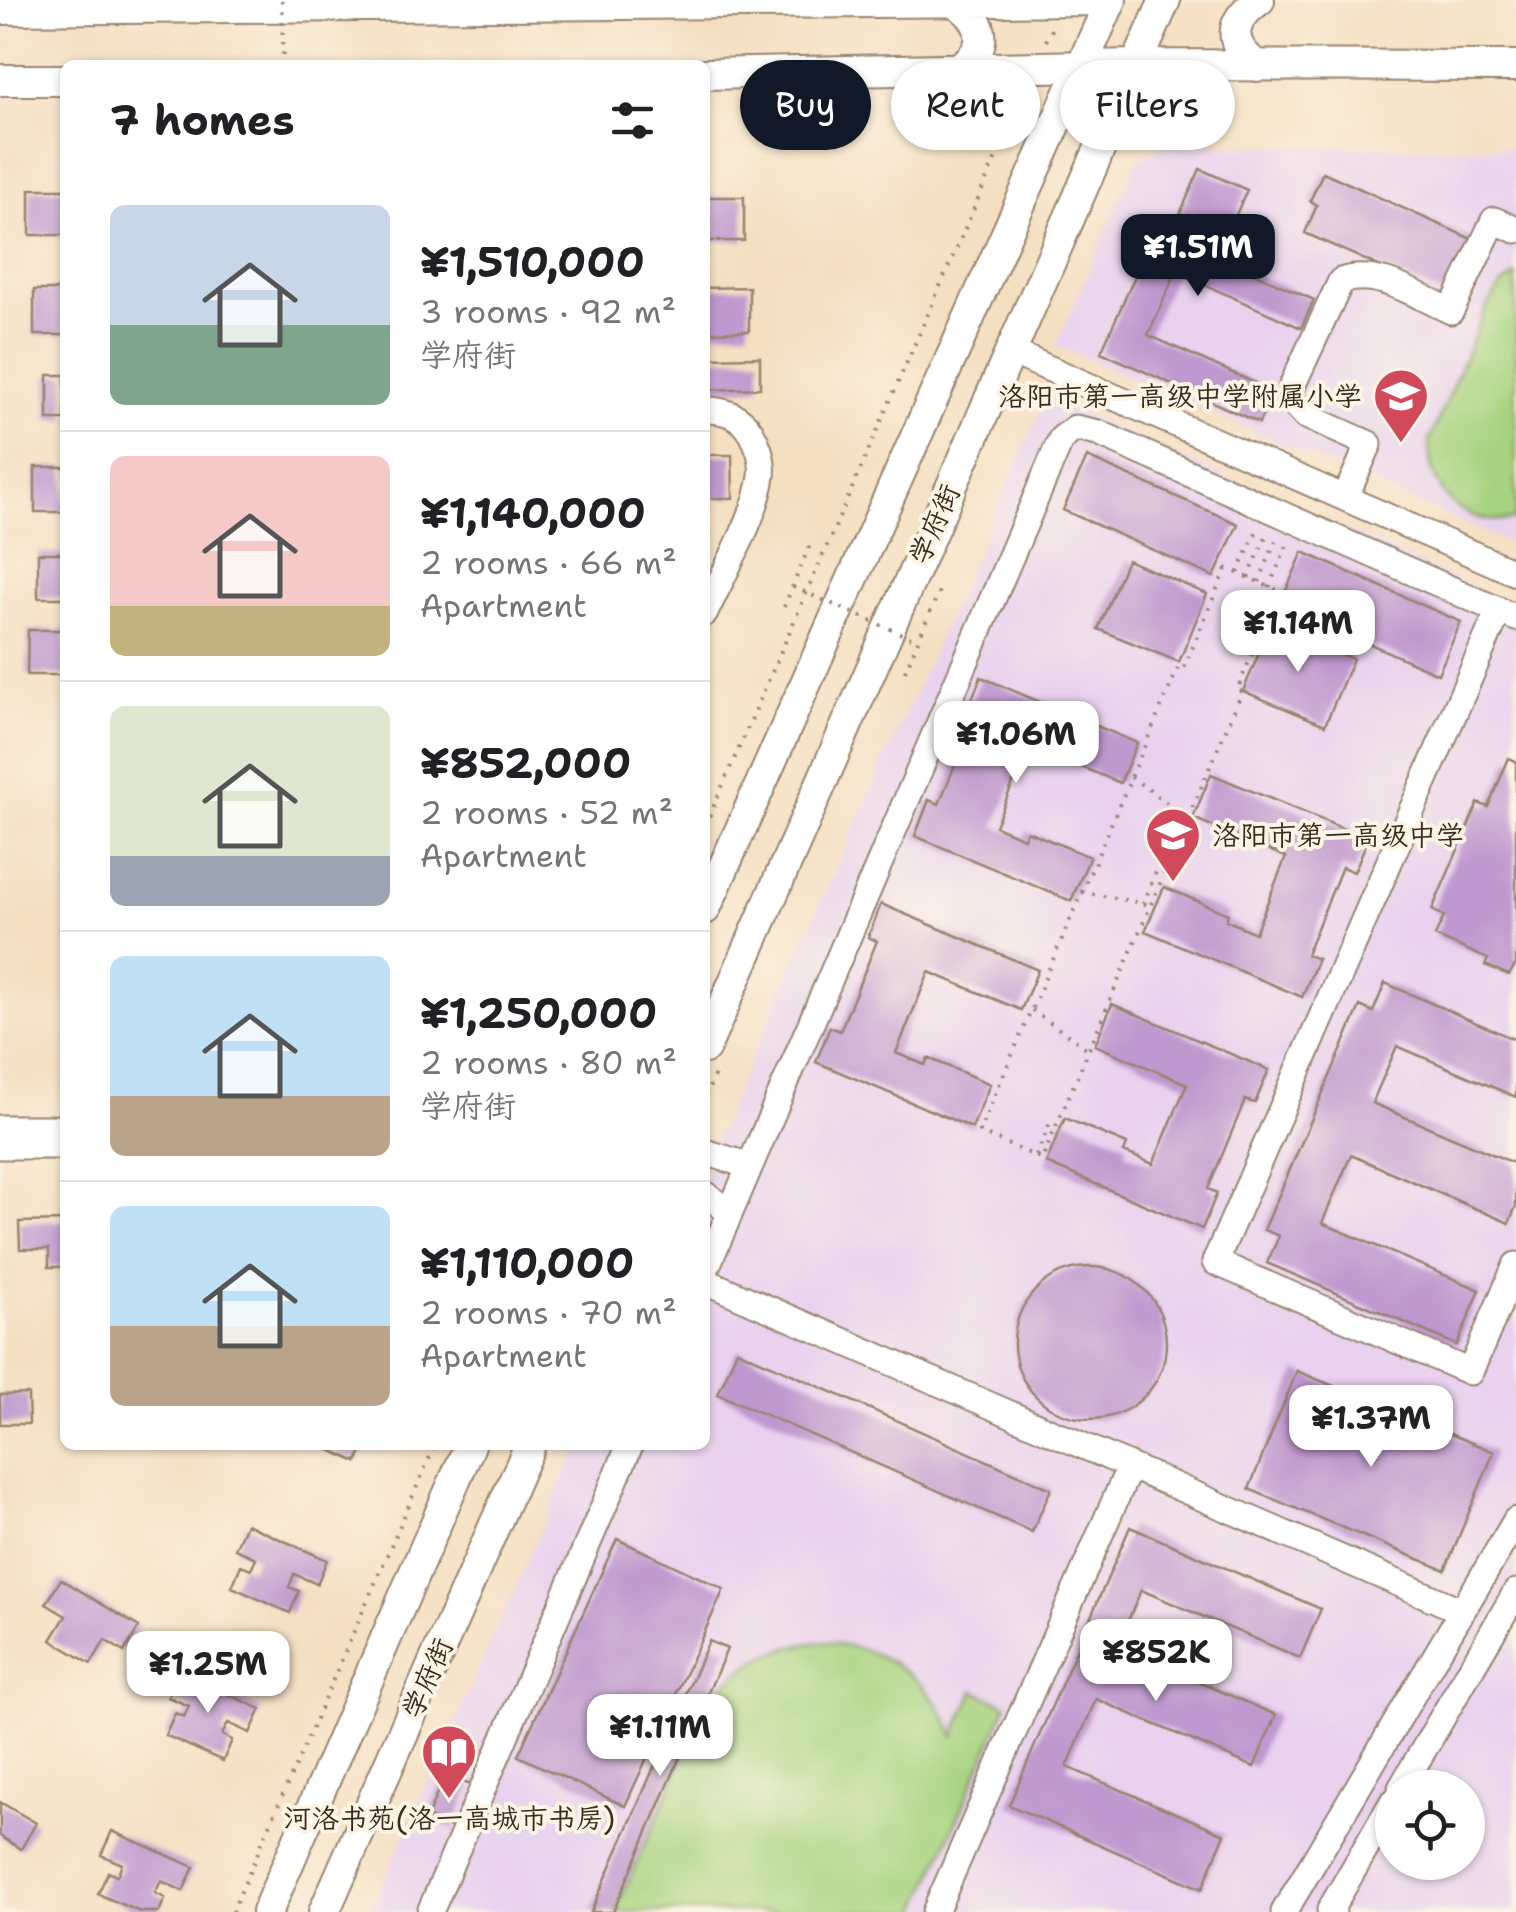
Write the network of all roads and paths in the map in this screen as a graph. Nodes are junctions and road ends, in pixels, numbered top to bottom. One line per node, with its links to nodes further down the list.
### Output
1 (282, 0): 9 (path, bridge)
2 (1064, 0): 3 (main road); 6 (main road); 11 (path)
3 (1109, 0): 12 (main road, 学府街)
4 (1164, 0): 13 (main road, 学府街)
5 (1259, 0): 15 (main road)
6 (954, 2): 7 (main road); 10 (main road)
7 (204, 4): 8 (main road)
8 (8, 6)
9 (283, 60)
10 (971, 60)
11 (1038, 60)
12 (1082, 60)
13 (1136, 60)
14 (1235, 66): 15 (main road)
15 (1258, 66): 16 (main road)
16 (1516, 66)
17 (891, 71): 18 (main road)
18 (710, 74)
19 (0, 80): 20 (main road)
20 (60, 80)
21 (1060, 109): 50 (main road, 学府街)
22 (999, 150): 46 (path)
23 (1097, 150): 25 (main road, 学府街)
24 (1516, 230): 27 (street)
25 (1009, 351): 27 (street); 54 (main road, 学府街)
26 (710, 410): 40 (street)
27 (1345, 498): 34 (street)
28 (1258, 528): 33 (path)
29 (1268, 532): 35 (path)
30 (1278, 536): 36 (path)
31 (812, 540): 37 (path)
32 (1289, 540): 38 (path)
33 (1238, 573): 35 (path); 45 (path)
34 (1516, 573)
35 (1248, 578): 36 (path)
36 (1258, 582): 38 (path)
37 (792, 587): 41 (path); 43 (path, bridge)
38 (1268, 587): 47 (path)
39 (940, 588): 43 (path)
40 (710, 602)
41 (784, 607)
42 (1508, 614): 63 (street); 67 (street)
43 (918, 641): 44 (path)
44 (905, 671)
45 (1131, 777): 47 (path); 49 (path)
46 (710, 814)
47 (1188, 818): 52 (path)
48 (1158, 867): 51 (path)
49 (1082, 892): 51 (path); 53 (path)
50 (710, 898)
51 (1143, 904): 52 (path)
52 (1150, 905): 55 (path)
53 (1032, 1010): 55 (path); 62 (path)
54 (710, 1037)
55 (1089, 1050): 62 (path)
56 (1050, 1123): 62 (path)
57 (0, 1128): 58 (street)
58 (60, 1128)
59 (0, 1146): 60 (street)
60 (60, 1146)
61 (710, 1154): 63 (street)
62 (1036, 1156)
63 (750, 1166): 65 (street)
64 (710, 1198): 65 (street)
65 (730, 1212): 66 (street)
66 (710, 1259)
67 (1516, 1265)
68 (710, 1283): 73 (street)
69 (434, 1450): 79 (path)
70 (468, 1450): 80 (main road, 学府街)
71 (528, 1450): 81 (main road, 学府街)
72 (628, 1450): 82 (street)
73 (1130, 1466): 76 (street); 83 (street)
74 (1516, 1520): 76 (street)
75 (1516, 1592): 77 (street)
76 (1462, 1610): 84 (street)
77 (1412, 1770)
78 (1375, 1832): 85 (street)
79 (232, 1912)
80 (267, 1912)
81 (324, 1912)
82 (430, 1912)
83 (934, 1912)
84 (1284, 1912)
85 (1332, 1912)

